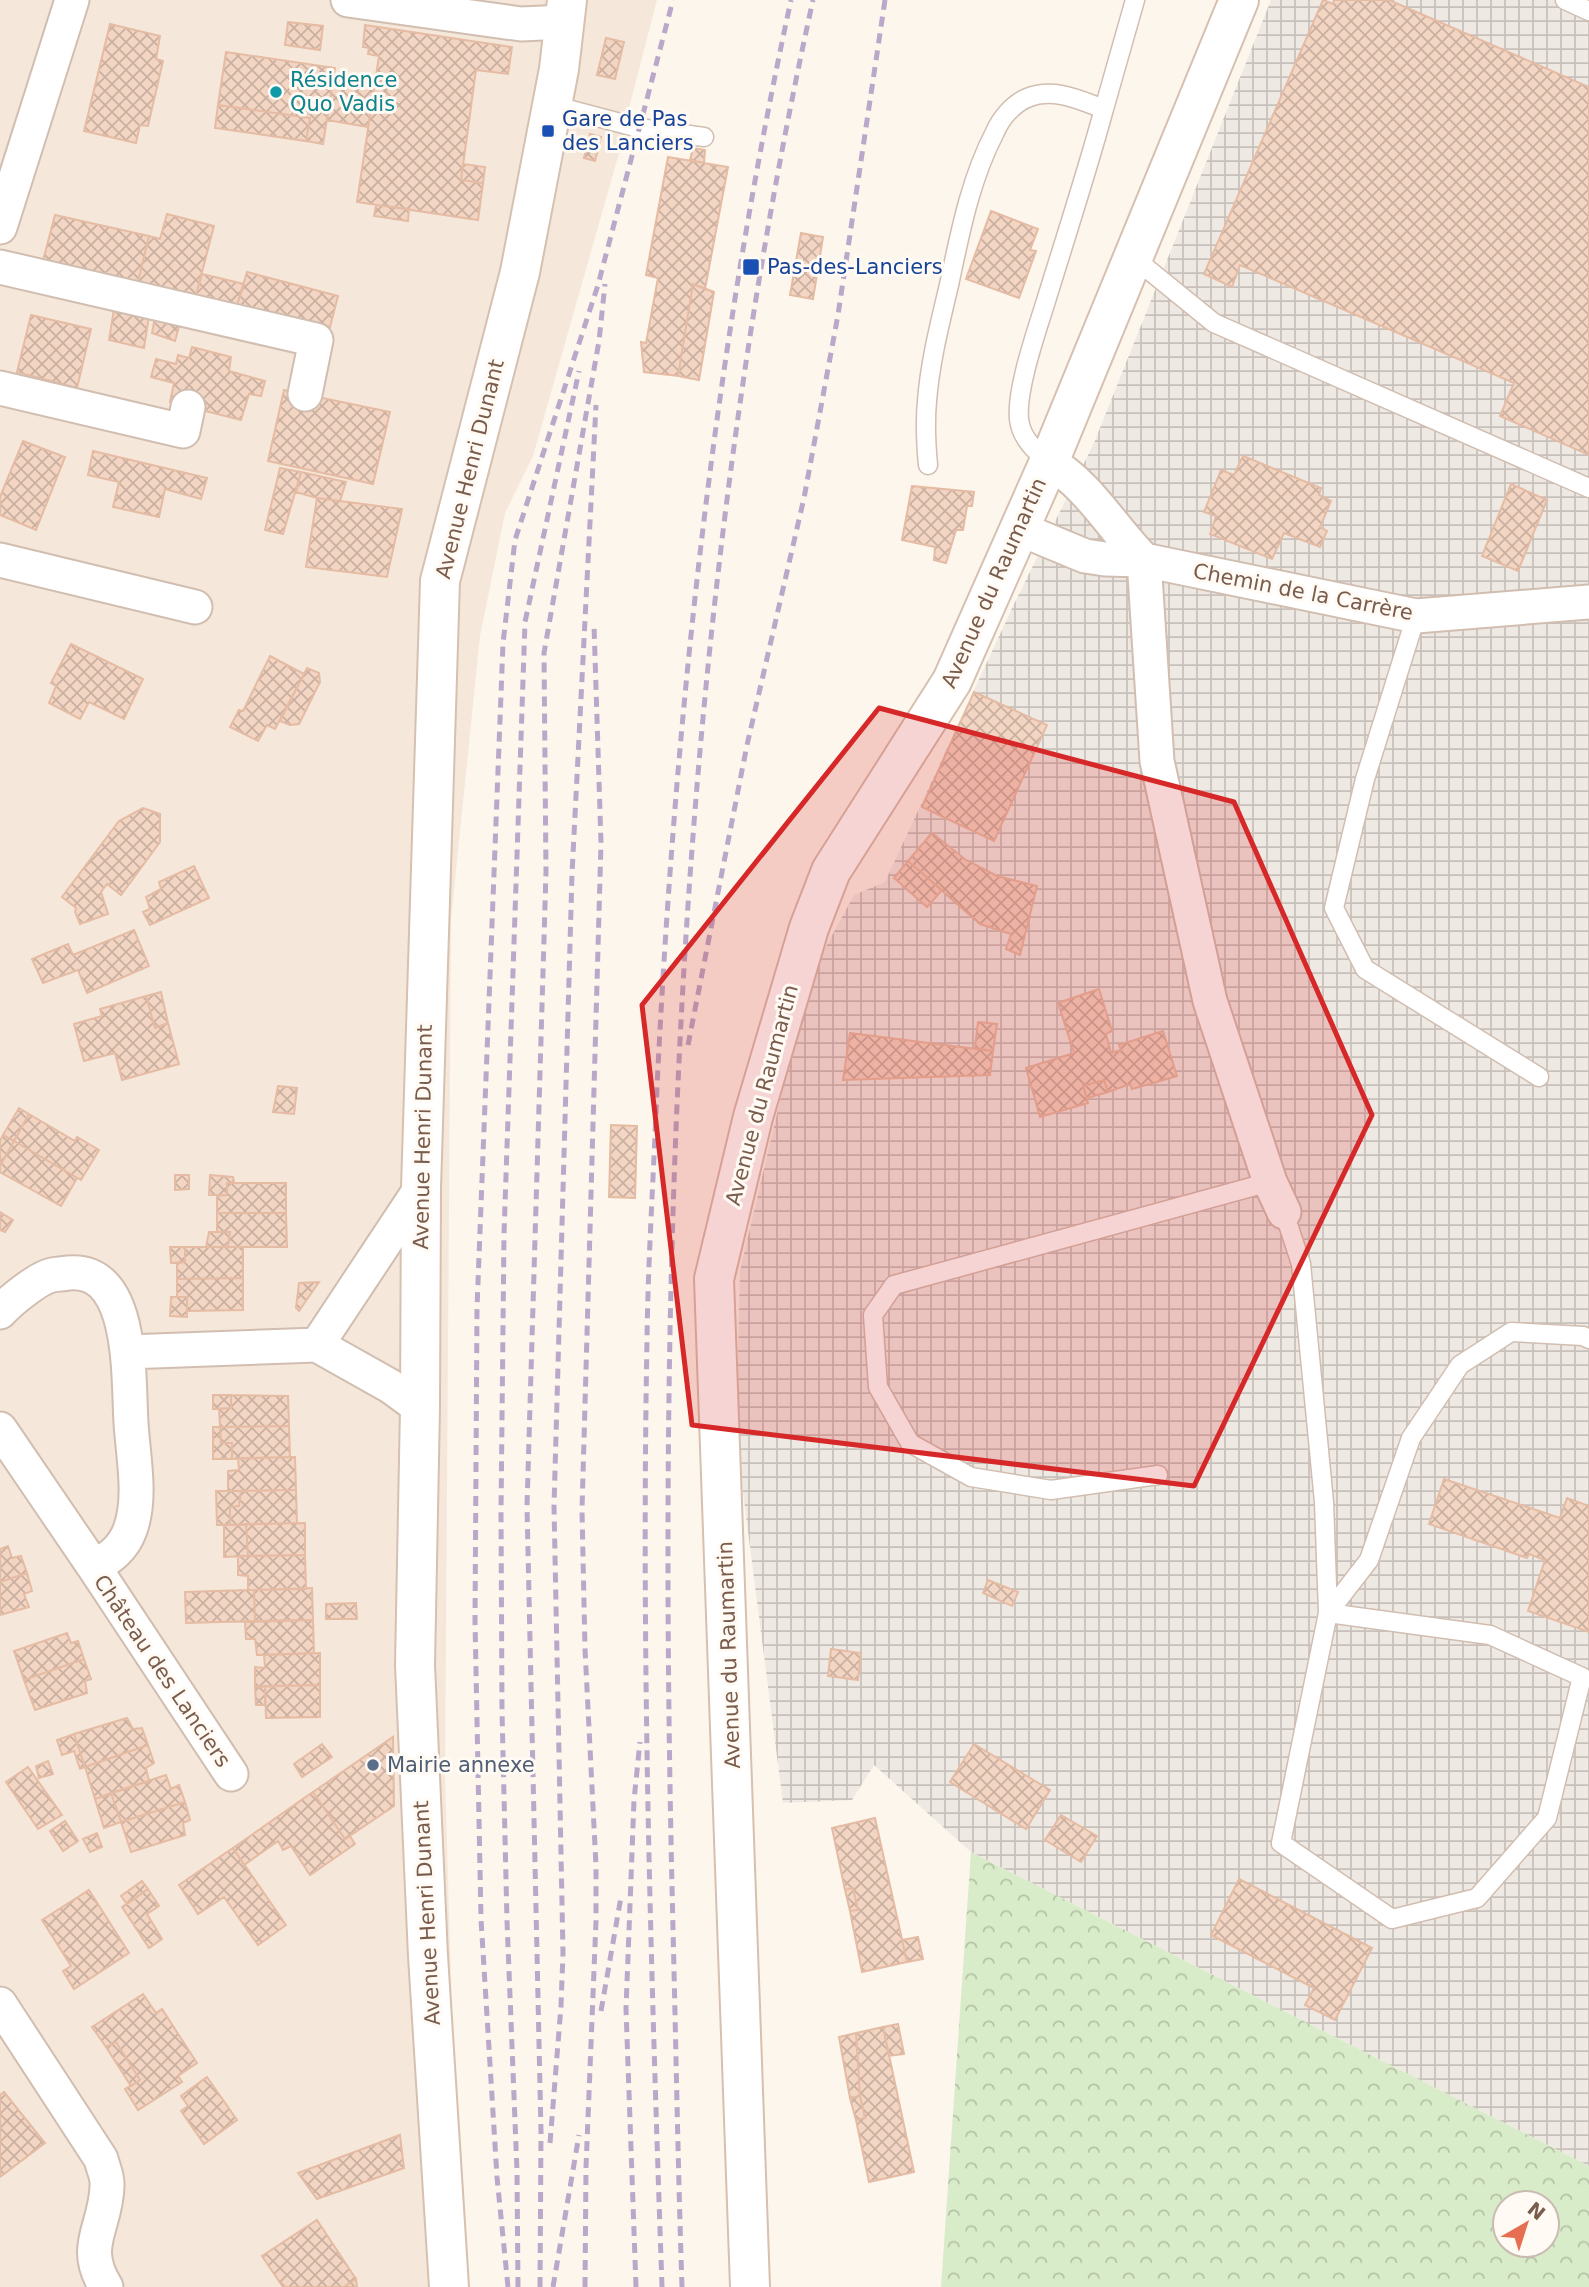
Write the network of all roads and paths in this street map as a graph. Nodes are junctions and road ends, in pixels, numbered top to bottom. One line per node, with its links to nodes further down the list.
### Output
1 (72, 0): 11 (street)
2 (348, 0): 6 (street)
3 (1135, 0): 9 (lane)
4 (1239, 0): 12 (street, Avenue du Raumartin)
5 (1566, 0): 7 (lane)
6 (566, 11): 8 (street, Avenue Henri Dunant)
7 (1589, 11)
8 (552, 105): 10 (lane); 28 (street, Avenue Henri Dunant)
9 (1104, 109): 17 (lane); 18 (lane)
10 (704, 137)
11 (0, 227)
12 (1134, 258): 17 (street, Avenue du Raumartin); 19 (lane)
13 (0, 267): 15 (street)
14 (0, 388): 16 (street)
15 (305, 394)
16 (188, 407)
17 (1049, 462): 20 (street, Avenue du Raumartin); 22 (street)
18 (928, 465)
19 (1589, 488)
20 (1020, 529): 22 (street, Chemin de la Carrère); 44 (street, Avenue du Raumartin)
21 (0, 560): 24 (street)
22 (1144, 560): 25 (street, Chemin de la Carrère); 27 (street)
23 (1589, 602): 25 (street, Chemin de la Carrère)
24 (195, 607)
25 (1416, 616): 26 (lane)
26 (1539, 1077)
27 (1270, 1181): 29 (street); 36 (lane)
28 (421, 1188): 32 (street); 34 (street, Avenue Henri Dunant)
29 (1284, 1212): 38 (lane)
30 (0, 1312): 33 (street)
31 (1589, 1339): 38 (lane)
32 (317, 1345): 33 (street); 34 (street)
33 (127, 1352): 37 (street)
34 (420, 1408): 43 (street, Avenue Henri Dunant)
35 (0, 1429): 37 (street, Château des Lanciers)
36 (1158, 1475)
37 (94, 1567): 40 (street, Château des Lanciers)
38 (1328, 1613): 39 (lane); 39 (lane)
39 (1585, 1673)
40 (231, 1774)
41 (0, 2004): 42 (street)
42 (106, 2287)
43 (449, 2287)
44 (750, 2287)

